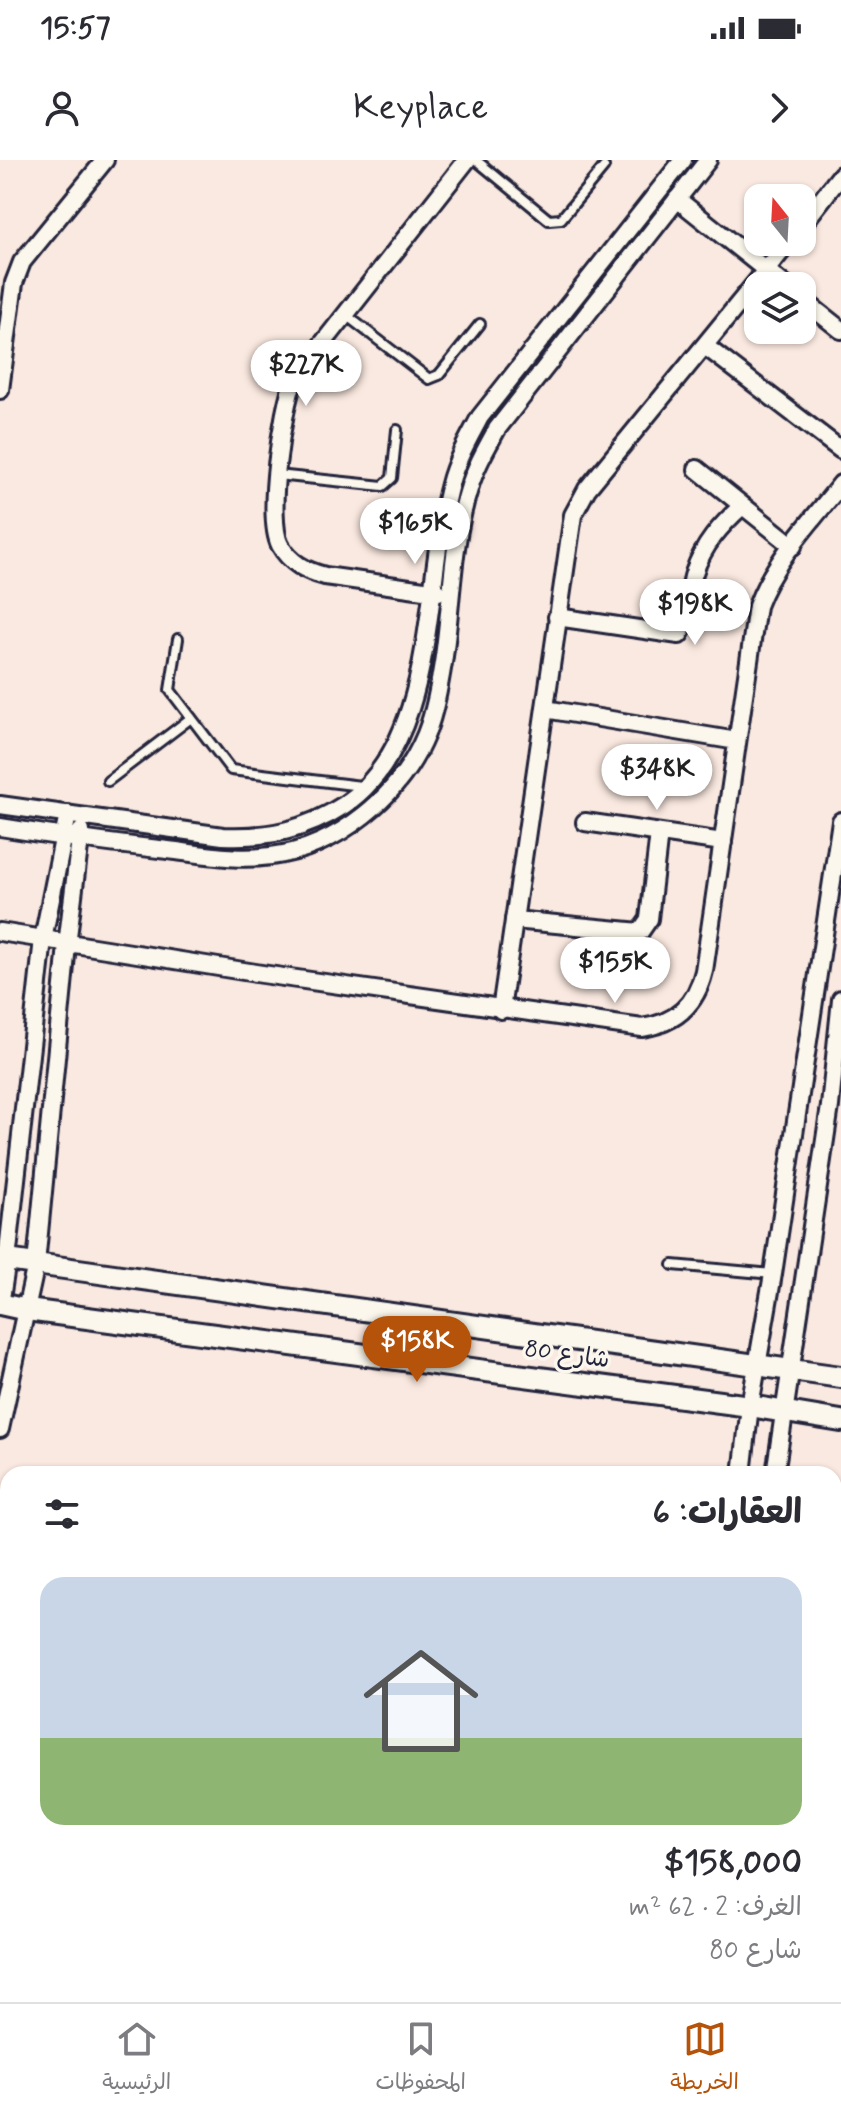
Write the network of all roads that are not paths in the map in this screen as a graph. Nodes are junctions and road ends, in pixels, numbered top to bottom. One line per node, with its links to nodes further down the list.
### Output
1 (105, 160): 17 (street)
2 (467, 160): 13 (street)
3 (476, 160): 6 (lane)
4 (683, 160): 25 (street)
5 (708, 160): 8 (street)
6 (604, 167)
7 (841, 175): 9 (street)
8 (677, 199): 11 (street); 26 (street)
9 (816, 207)
10 (778, 256): 11 (street)
11 (767, 271): 16 (street)
12 (816, 310): 15 (street)
13 (345, 314): 14 (lane); 21 (street)
14 (480, 324)
15 (841, 330)
16 (705, 346): 19 (street); 27 (street)
17 (0, 390)
18 (397, 430): 21 (lane)
19 (841, 450)
20 (697, 469): 23 (street)
21 (277, 475): 25 (street)
22 (841, 484): 24 (street)
23 (742, 506): 24 (street); 27 (street)
24 (793, 546): 31 (street)
25 (431, 591): 26 (street); 33 (street)
26 (452, 594): 40 (street)
27 (557, 617): 29 (street)
28 (178, 639): 30 (lane)
29 (545, 709): 31 (street); 42 (street)
30 (191, 718): 32 (lane); 33 (lane)
31 (737, 741): 41 (street)
32 (108, 781)
33 (365, 787): 35 (street)
34 (0, 805): 35 (street)
35 (76, 816): 40 (street)
36 (841, 821): 51 (street)
37 (585, 822): 39 (street)
38 (0, 827): 40 (street)
39 (659, 833): 41 (street); 42 (street)
40 (72, 839): 44 (street); 45 (street)
41 (723, 842): 47 (street)
42 (514, 920): 47 (street)
43 (0, 932): 44 (street)
44 (43, 939): 45 (street); 48 (street)
45 (67, 945): 47 (street); 49 (street)
46 (841, 999): 55 (street)
47 (501, 1010)
48 (4, 1260): 49 (street, شارع 80); 52 (street)
49 (36, 1264): 53 (street); 54 (street, شارع 80)
50 (673, 1265): 51 (lane)
51 (773, 1274): 54 (street)
52 (0, 1304): 53 (street, شارع 80)
53 (27, 1310): 57 (street, شارع 80); 60 (street)
54 (756, 1364): 55 (street, شارع 80); 57 (street)
55 (792, 1369): 56 (street, شارع 80); 58 (street)
56 (841, 1377)
57 (750, 1406): 58 (street, شارع 80); 61 (street)
58 (783, 1412): 59 (street, شارع 80); 62 (street)
59 (841, 1421)
60 (0, 1429)
61 (743, 1466)
62 (776, 1466)

